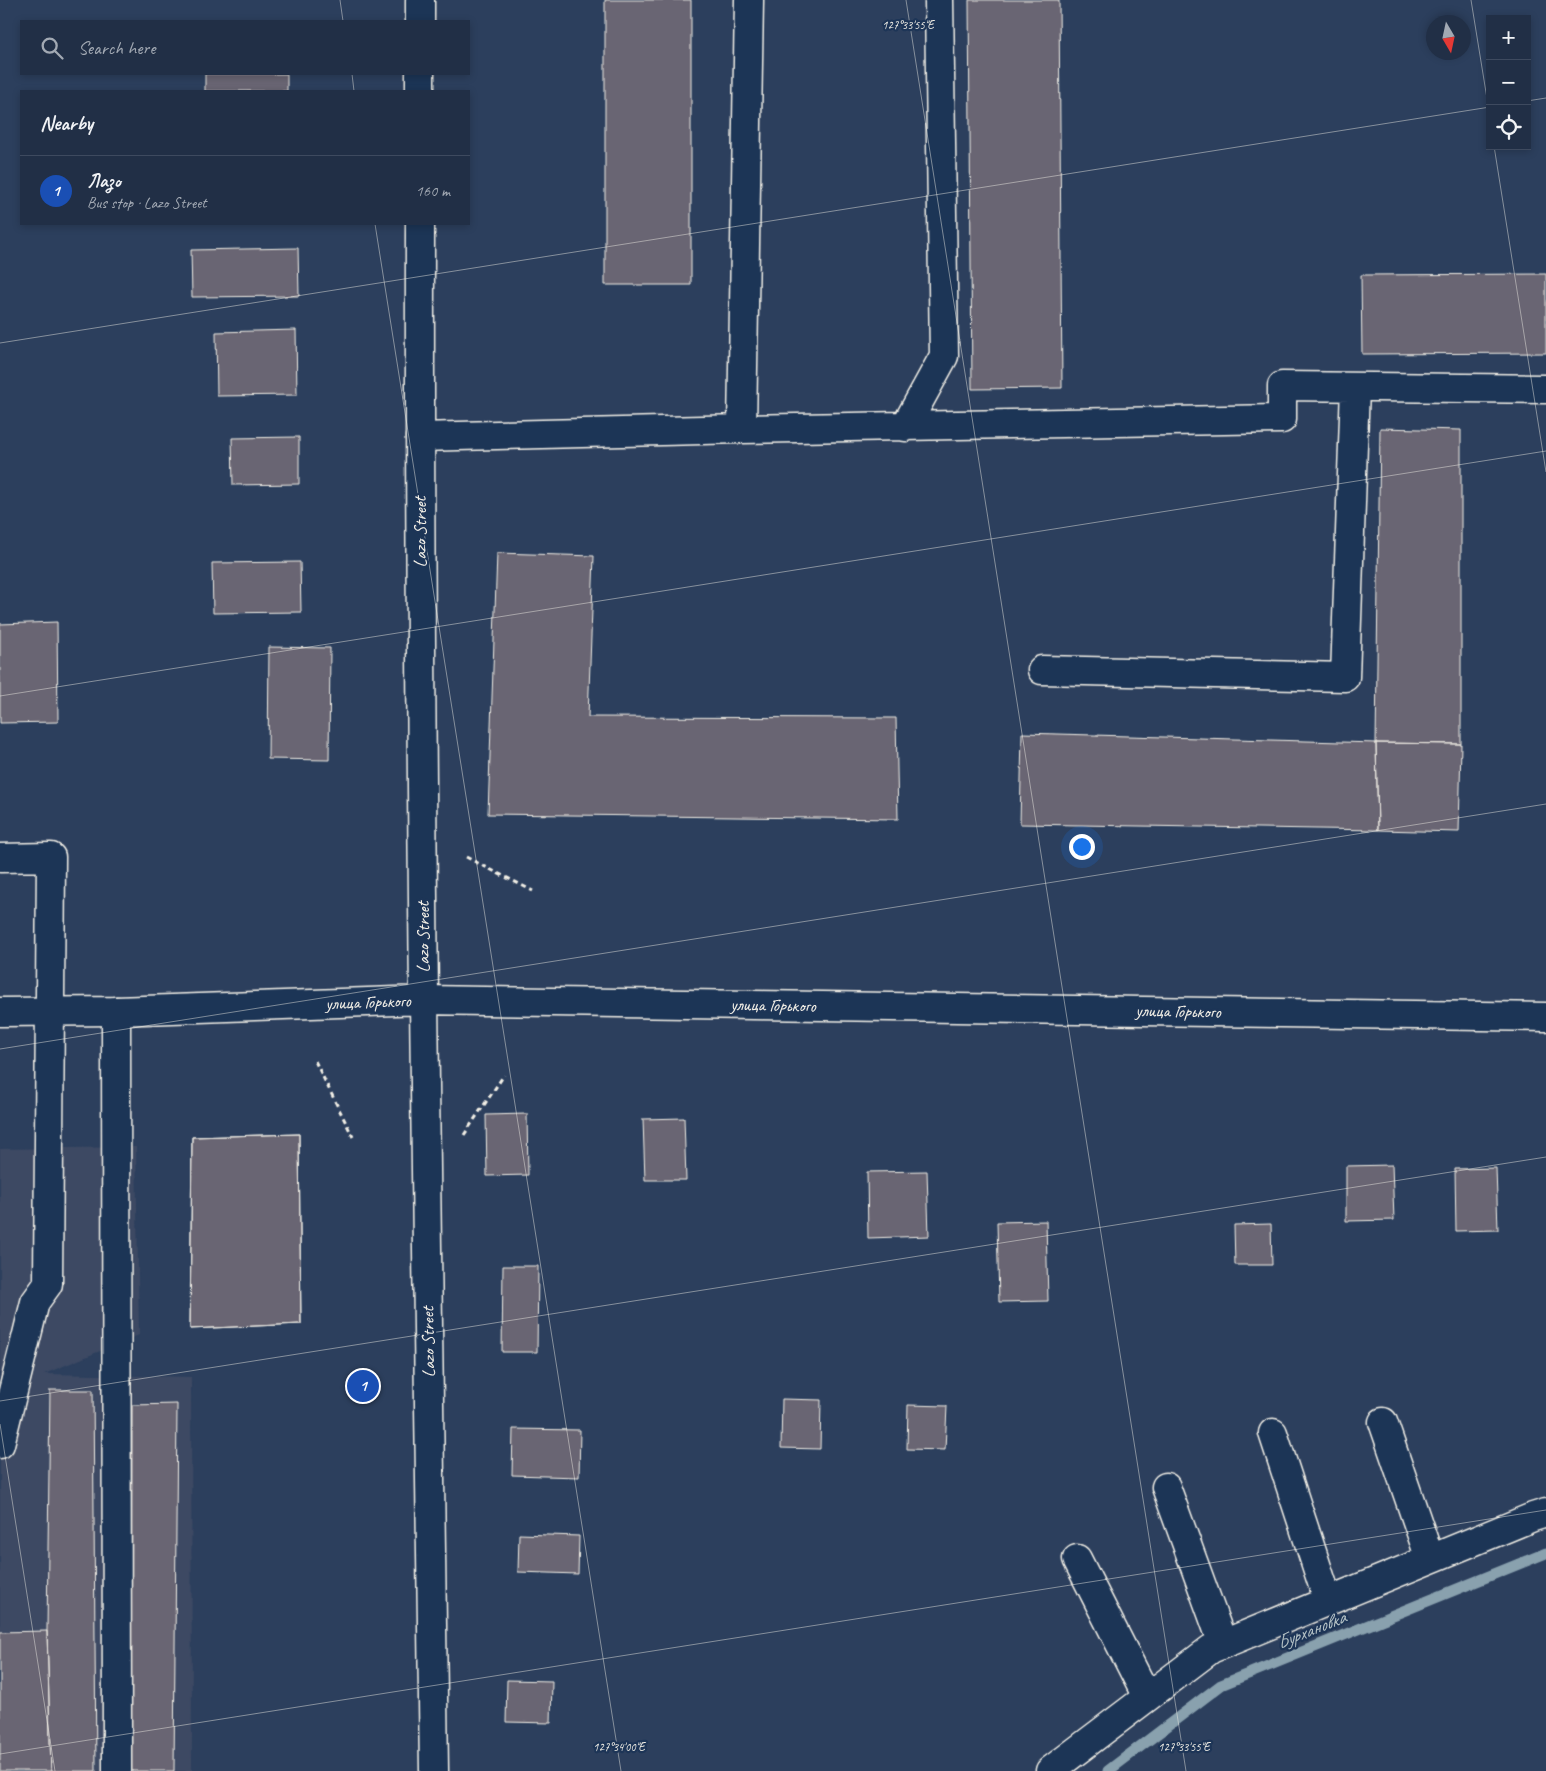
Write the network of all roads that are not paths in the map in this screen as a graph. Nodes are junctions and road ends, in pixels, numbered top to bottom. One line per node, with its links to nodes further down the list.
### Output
1 (420, 0): 4 (main road)
2 (749, 0): 11 (main road)
3 (939, 0): 10 (main road)
4 (420, 20)
5 (420, 75): 6 (main road)
6 (420, 90)
7 (420, 225): 12 (main road, Lazo Street)
8 (1355, 388): 9 (main road); 10 (main road); 13 (main road)
9 (1546, 389)
10 (905, 427): 11 (main road)
11 (742, 429): 12 (main road)
12 (420, 437): 15 (main road, Lazo Street)
13 (1042, 670)
14 (0, 858): 16 (main road)
15 (424, 1000): 17 (main road, улица Горького); 19 (main road, улица Горького); 31 (main road, Lazo Street)
16 (50, 1011): 17 (main road, улица Горького); 18 (main road, улица Горького); 22 (main road)
17 (116, 1011): 30 (main road)
18 (0, 1012)
19 (1546, 1017)
20 (1383, 1422): 26 (main road)
21 (1272, 1433): 27 (main road)
22 (0, 1444)
23 (1166, 1487): 28 (main road)
24 (1546, 1513): 26 (main road)
25 (1077, 1558): 29 (main road)
26 (1430, 1559): 27 (main road)
27 (1328, 1601): 28 (main road)
28 (1222, 1644): 29 (main road)
29 (1148, 1697): 32 (main road)
30 (117, 1771)
31 (434, 1771)
32 (1050, 1771)

